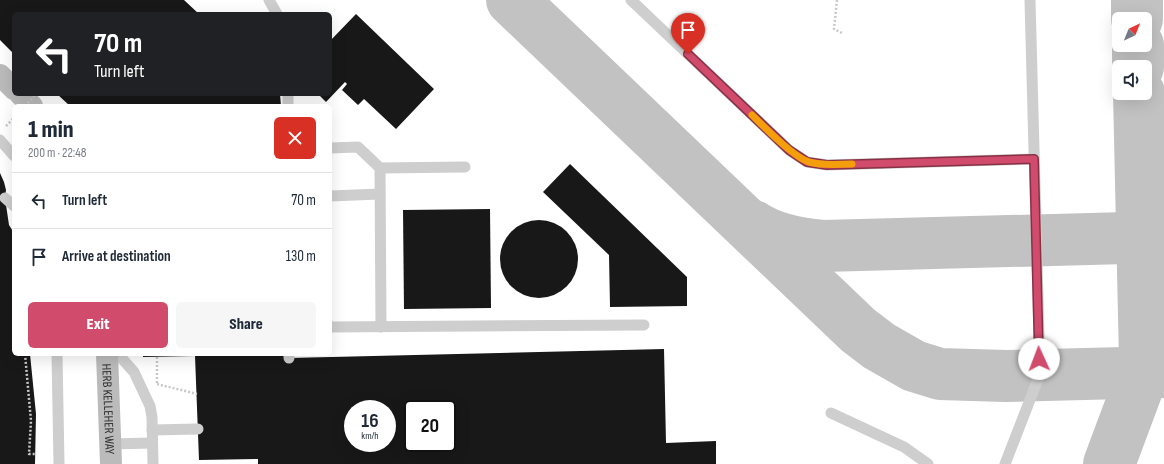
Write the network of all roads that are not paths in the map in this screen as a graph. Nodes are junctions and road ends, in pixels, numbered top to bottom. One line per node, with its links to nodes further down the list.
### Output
1 (269, 0): 4 (lane)
2 (631, 0): 12 (lane)
3 (1030, 0): 12 (lane)
4 (277, 12)
5 (0, 75): 6 (main road)
6 (12, 87)
7 (22, 96): 8 (main road)
8 (30, 104)
9 (0, 140): 11 (lane)
10 (332, 148): 14 (lane)
11 (12, 154)
12 (1034, 159): 33 (lane)
13 (465, 167): 14 (lane)
14 (380, 168): 15 (lane)
15 (380, 194): 16 (lane); 21 (lane)
16 (332, 196)
17 (4, 198): 18 (lane)
18 (12, 204)
19 (644, 325): 21 (lane)
20 (332, 327): 21 (lane)
21 (381, 327)
22 (57, 356): 30 (lane)
23 (107, 356): 29 (main road, HERB KELLEHER WAY)
24 (120, 356): 27 (lane)
25 (831, 413): 32 (lane)
26 (198, 429): 27 (lane)
27 (152, 430): 28 (lane)
28 (152, 443): 29 (lane); 31 (lane)
29 (110, 454)
30 (59, 464)
31 (152, 464)
32 (928, 464)
33 (1005, 464)

